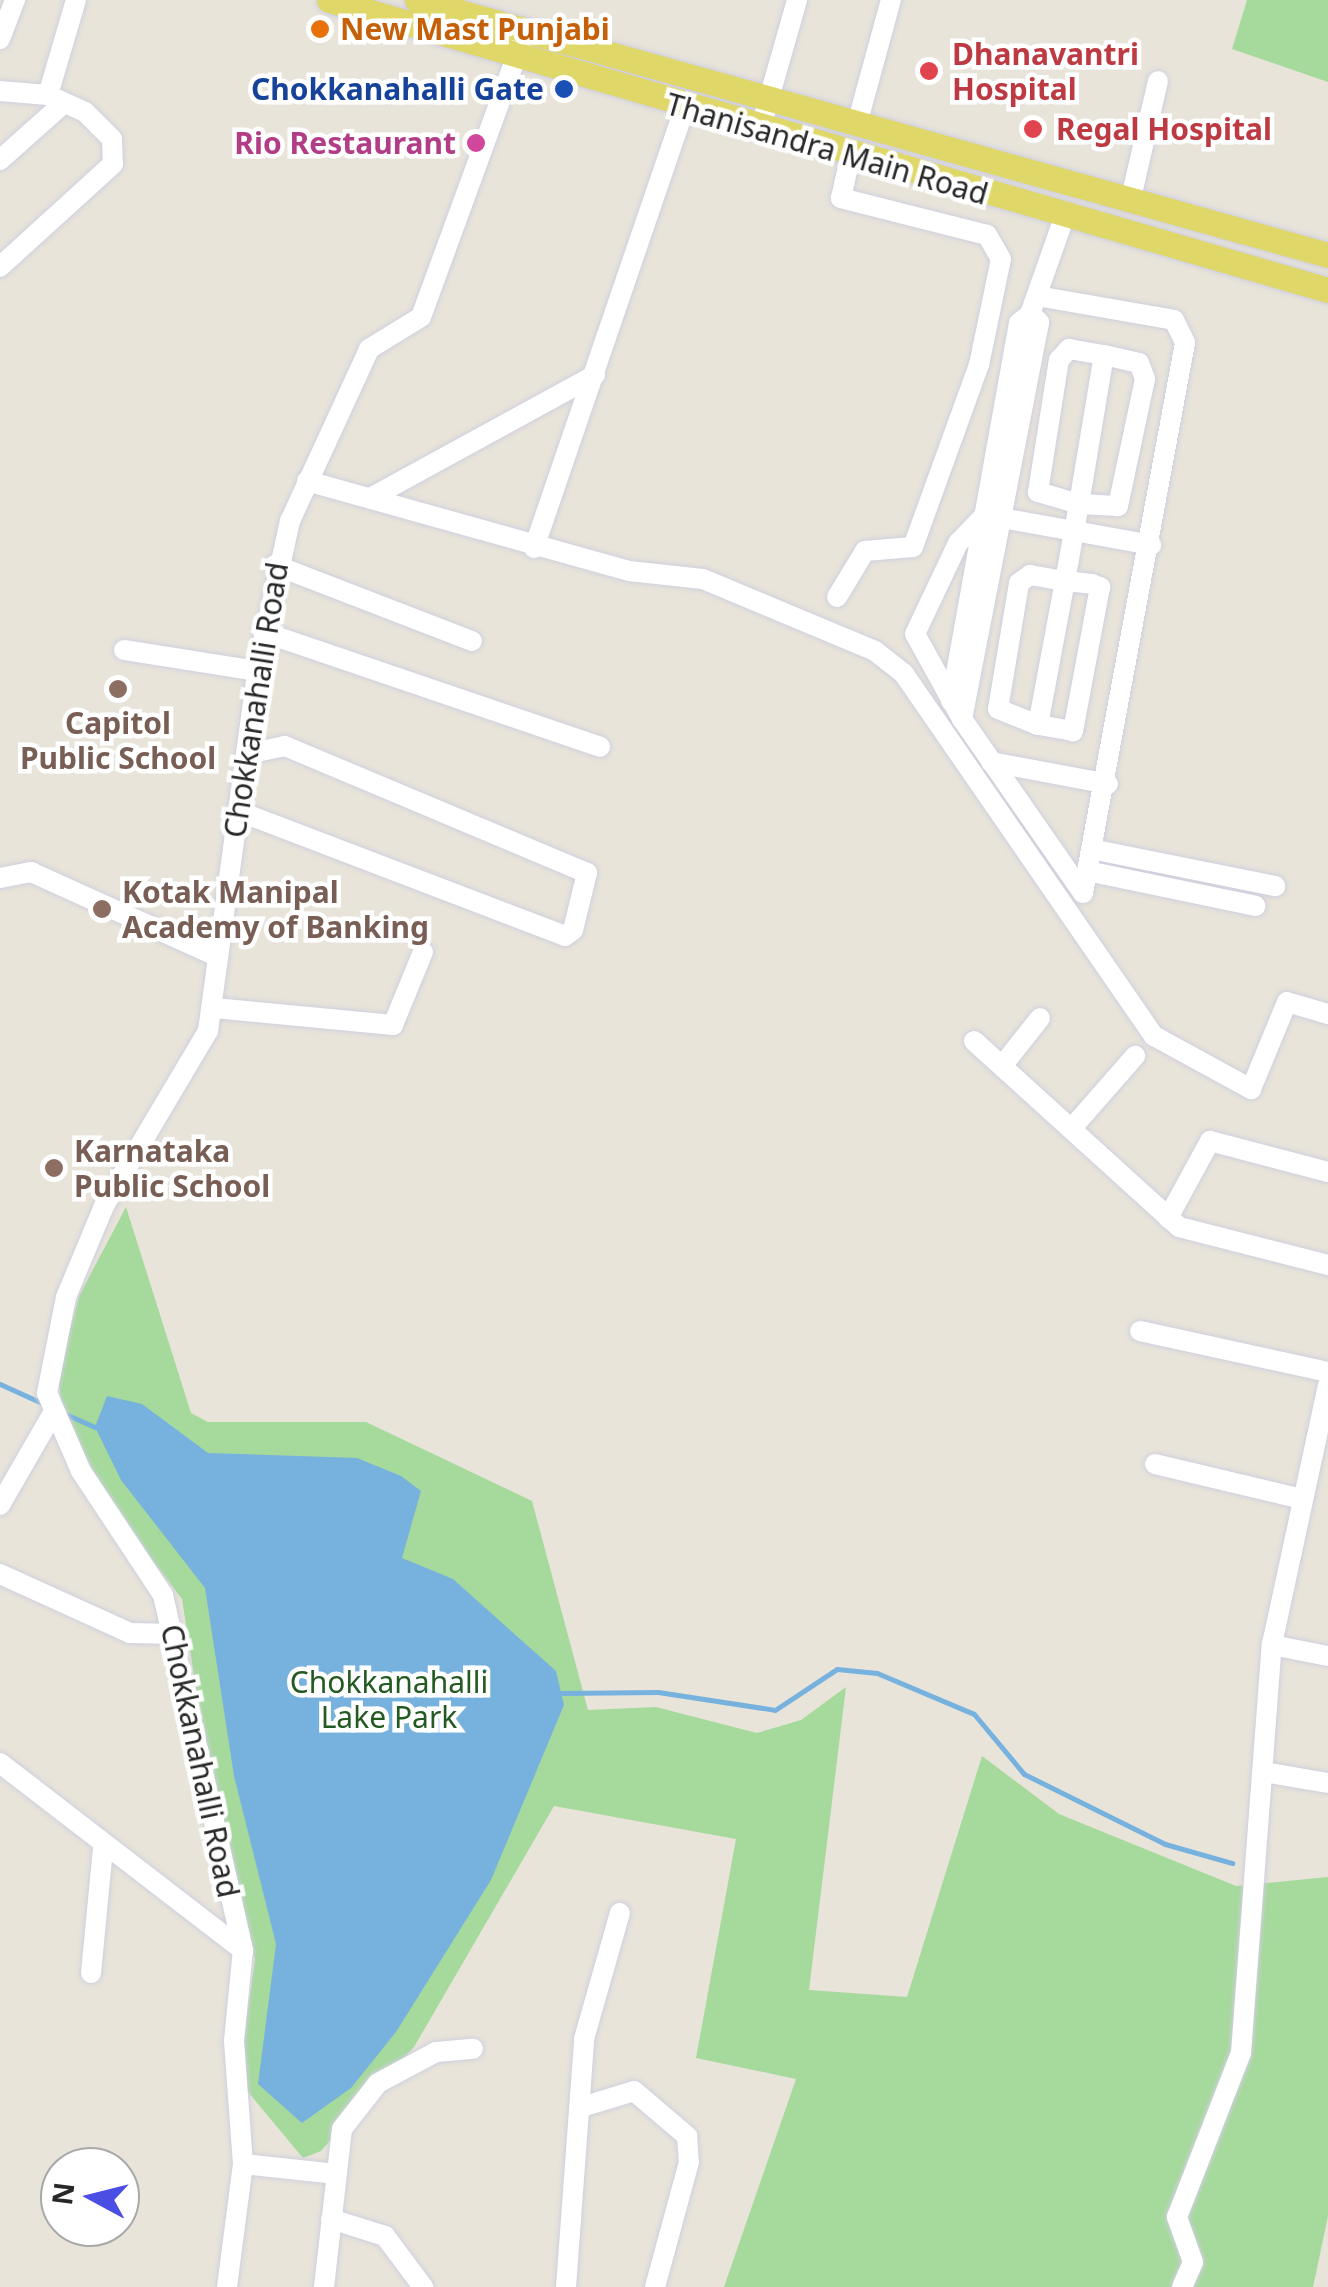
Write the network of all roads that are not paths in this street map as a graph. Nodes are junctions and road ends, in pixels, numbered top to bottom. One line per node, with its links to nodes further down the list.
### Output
1 (15, 0): 8 (street)
2 (76, 0): 12 (street)
3 (329, 0): 9 (main road, Thanisandra Main Road)
4 (785, 0): 13 (street)
5 (797, 0): 13 (street)
6 (891, 0): 15 (street)
7 (429, 2): 9 (main road, Thanisandra Main Road)
8 (0, 39)
9 (521, 42): 13 (main road, Thanisandra Main Road); 14 (main road, Thanisandra Main Road); 27 (street, Chokkanahalli Road)
10 (1158, 81): 19 (street)
11 (0, 91): 12 (street)
12 (56, 99): 18 (street); 22 (street)
13 (764, 100): 15 (main road, Thanisandra Main Road); 16 (street)
14 (684, 109): 16 (main road, Thanisandra Main Road); 26 (street)
15 (857, 124): 19 (main road, Thanisandra Main Road)
16 (755, 128): 17 (main road, Thanisandra Main Road)
17 (850, 158): 20 (main road, Thanisandra Main Road); 36 (street)
18 (0, 160)
19 (1130, 198): 21 (main road, Thanisandra Main Road)
20 (1065, 215): 23 (main road, Thanisandra Main Road); 24 (street)
21 (1328, 255)
22 (0, 266)
23 (1328, 290)
24 (1034, 305): 30 (street); 33 (street)
25 (1104, 355): 29 (street); 29 (street); 29 (street)
26 (596, 374): 28 (street); 32 (street)
27 (307, 481): 28 (street); 34 (street, Chokkanahalli Road)
28 (374, 496): 32 (street)
29 (1080, 504): 31 (street)
30 (992, 522): 31 (street); 41 (street); 41 (street)
31 (1073, 537): 33 (street); 35 (street)
32 (534, 548): 56 (street)
33 (1150, 551): 46 (street)
34 (275, 565): 37 (street, Chokkanahalli Road); 38 (street)
35 (1065, 581): 42 (street); 42 (street); 42 (street)
36 (837, 596)
37 (263, 632): 40 (street, Chokkanahalli Road); 43 (street)
38 (472, 641)
39 (124, 650): 40 (street)
40 (257, 671): 44 (street, Chokkanahalli Road)
41 (957, 710): 45 (street)
42 (1038, 726)
43 (600, 747)
44 (246, 754): 47 (street, Chokkanahalli Road); 47 (street)
45 (992, 762): 46 (street); 49 (street)
46 (1108, 784): 48 (street)
47 (238, 811): 54 (street, Chokkanahalli Road)
48 (1096, 850): 49 (street); 51 (street)
49 (1092, 872): 52 (street)
50 (0, 878): 54 (street)
51 (1275, 886)
52 (1256, 906)
53 (423, 952): 55 (street)
54 (218, 957): 55 (street, Chokkanahalli Road)
55 (214, 1008): 68 (street, Chokkanahalli Road)
56 (1328, 1014)
57 (1040, 1018): 60 (street)
58 (974, 1041): 60 (street)
59 (1135, 1056): 61 (street)
60 (1002, 1066): 61 (street)
61 (1072, 1128): 63 (street)
62 (1328, 1172): 63 (street)
63 (1168, 1218): 64 (street)
64 (1328, 1265)
65 (1140, 1330): 66 (street)
66 (1328, 1372)
67 (1328, 1385): 70 (street)
68 (52, 1415): 71 (street); 73 (street, Chokkanahalli Road)
69 (1155, 1464): 70 (street)
70 (1302, 1500): 74 (street)
71 (0, 1505)
72 (0, 1574): 73 (street)
73 (174, 1634): 81 (street, Chokkanahalli Road)
74 (1272, 1645): 75 (street); 77 (street)
75 (1328, 1656)
76 (0, 1764): 79 (street)
77 (1264, 1772): 78 (street); 93 (street)
78 (1328, 1783)
79 (103, 1848): 81 (street); 82 (street)
80 (620, 1913): 84 (street)
81 (243, 1950): 85 (street, Chokkanahalli Road)
82 (91, 1972)
83 (473, 2049): 86 (street)
84 (585, 2106): 91 (street); 92 (street)
85 (243, 2164): 86 (street); 88 (street, Chokkanahalli Road)
86 (336, 2174): 87 (street)
87 (331, 2219): 89 (street); 90 (street)
88 (228, 2287)
89 (324, 2287)
90 (423, 2287)
91 (566, 2287)
92 (655, 2287)
93 (1182, 2287)

